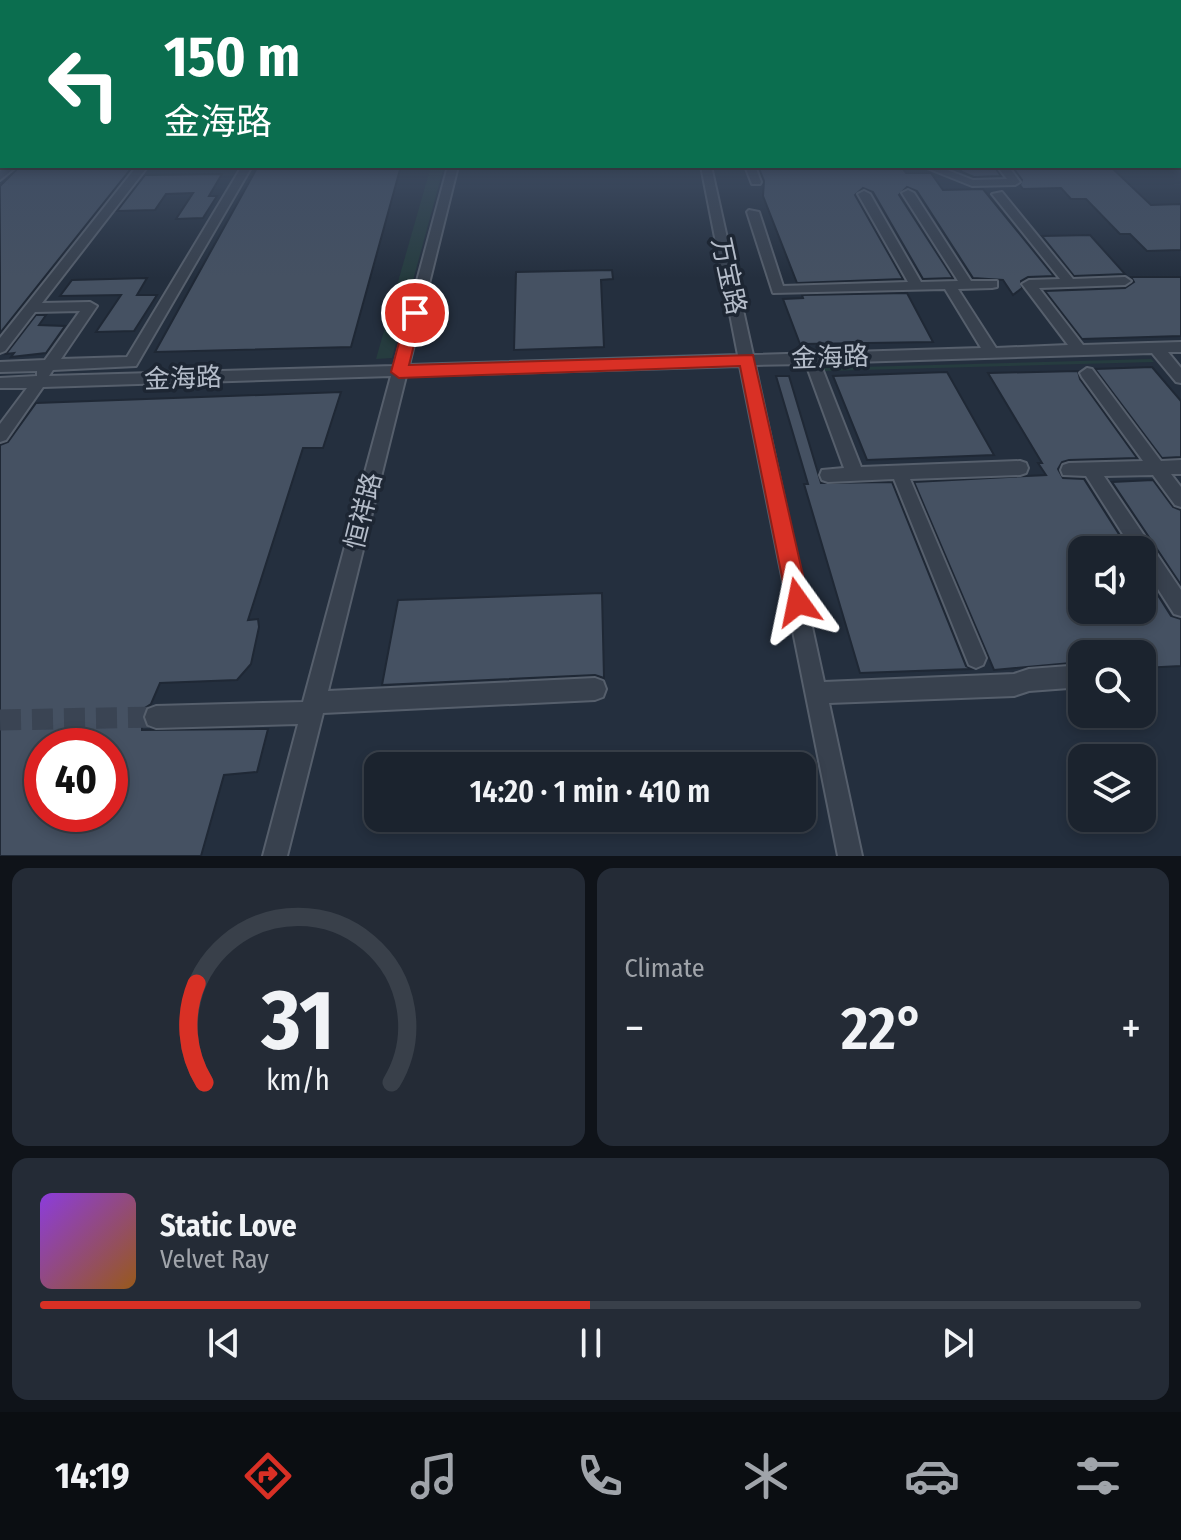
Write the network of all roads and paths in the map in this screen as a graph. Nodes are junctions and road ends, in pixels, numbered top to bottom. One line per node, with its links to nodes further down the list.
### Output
1 (118, 198): 15 (street)
2 (228, 198): 23 (street)
3 (445, 198): 25 (street, 恒祥路)
4 (713, 198): 22 (street, 万宝路)
5 (866, 198): 14 (street)
6 (911, 198): 12 (street)
7 (1001, 198): 10 (street)
8 (753, 212): 14 (street)
9 (1125, 281): 10 (street)
10 (1069, 282): 19 (street)
11 (992, 284): 12 (street)
12 (967, 285): 13 (street)
13 (949, 286): 14 (street); 20 (street)
14 (917, 287)
15 (31, 308): 18 (street); 23 (street)
16 (1155, 347): 17 (street, 金海路); 19 (street, 金海路); 27 (street)
17 (1181, 347)
18 (0, 348)
19 (1079, 350): 20 (street, 金海路)
20 (991, 352): 21 (street, 金海路)
21 (811, 358): 22 (street, 金海路); 37 (street)
22 (747, 360): 25 (street, 金海路); 44 (street, 万宝路)
23 (49, 365): 24 (street); 28 (street)
24 (0, 367)
25 (399, 372): 28 (street, 金海路); 45 (street, 恒祥路)
26 (1087, 373): 33 (street)
27 (1181, 378)
28 (38, 382): 29 (street, 金海路); 30 (street)
29 (0, 383)
30 (0, 436)
31 (1181, 467): 33 (street)
32 (1020, 468): 36 (street)
33 (1157, 468): 35 (street); 39 (street)
34 (1069, 470): 35 (street)
35 (1091, 470): 40 (street)
36 (899, 472): 37 (street); 41 (street)
37 (855, 474): 38 (street)
38 (828, 475)
39 (1181, 500)
40 (1181, 607)
41 (976, 658)
42 (1068, 677): 44 (street)
43 (595, 689): 45 (street)
44 (817, 693): 48 (street, 万宝路)
45 (313, 708): 46 (street); 47 (street, 恒祥路)
46 (156, 717)
47 (275, 856)
48 (850, 856)

